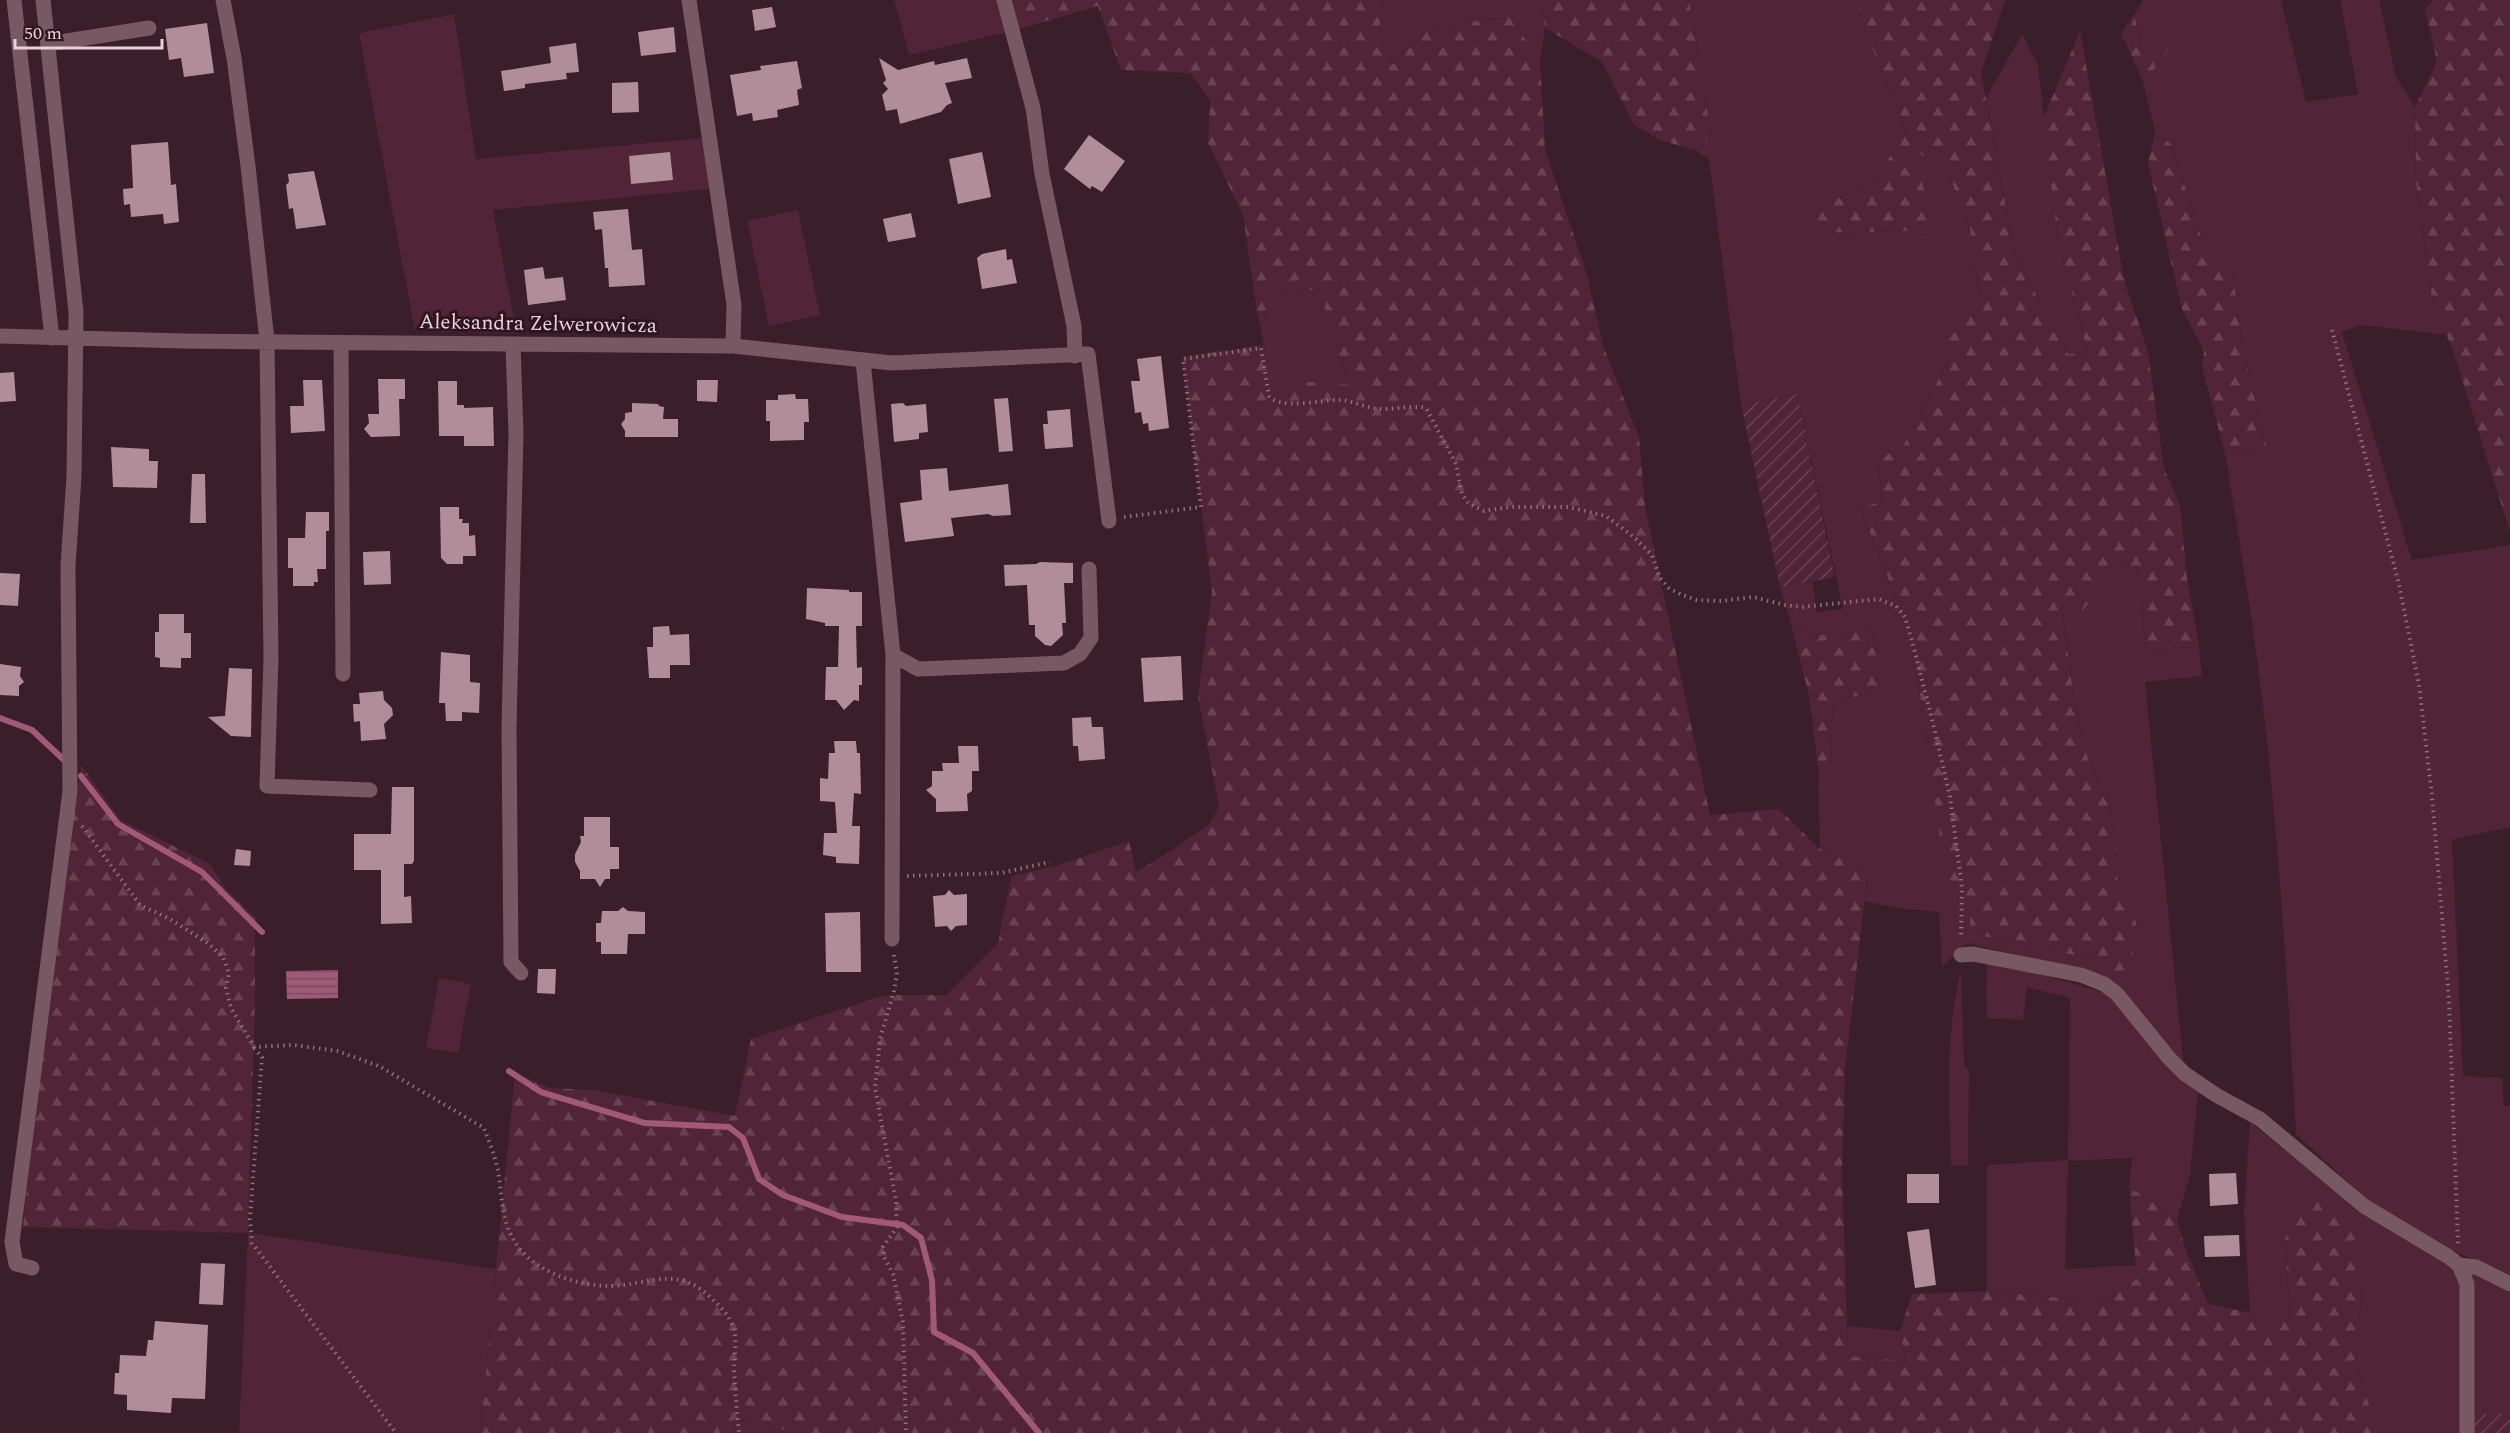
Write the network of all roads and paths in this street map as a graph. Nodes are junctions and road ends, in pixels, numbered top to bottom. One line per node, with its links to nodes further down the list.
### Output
1 (14, 0): 10 (street)
2 (43, 0): 7 (street)
3 (224, 0): 12 (street)
4 (688, 0): 15 (street)
5 (1004, 0): 16 (street)
6 (149, 28): 7 (street)
7 (48, 44): 11 (street)
8 (2332, 330): 30 (path)
9 (0, 336): 10 (street, Aleksandra Zelwerowicza)
10 (52, 338): 11 (street, Aleksandra Zelwerowicza)
11 (77, 340): 12 (street, Aleksandra Zelwerowicza); 23 (street)
12 (267, 341): 13 (street, Aleksandra Zelwerowicza); 22 (street)
13 (340, 342): 14 (street, Aleksandra Zelwerowicza); 21 (street)
14 (513, 344): 15 (street, Aleksandra Zelwerowicza); 28 (street)
15 (733, 346): 17 (street, Aleksandra Zelwerowicza)
16 (1075, 356): 17 (street, Aleksandra Zelwerowicza); 18 (street)
17 (863, 361): 20 (street)
18 (1109, 521): 27 (path)
19 (1089, 569): 20 (street)
20 (893, 655): 25 (street)
21 (343, 674)
22 (370, 790)
23 (68, 813): 29 (path); 31 (street)
24 (1050, 862): 25 (path)
25 (891, 875): 26 (street)
26 (892, 939): 35 (path)
27 (1961, 955): 30 (street)
28 (521, 973)
29 (254, 1047): 33 (path); 34 (path)
30 (2459, 1265): 32 (street); 36 (street)
31 (32, 1268)
32 (2510, 1284)
33 (396, 1433)
34 (739, 1433)
35 (906, 1433)
36 (2467, 1433)

